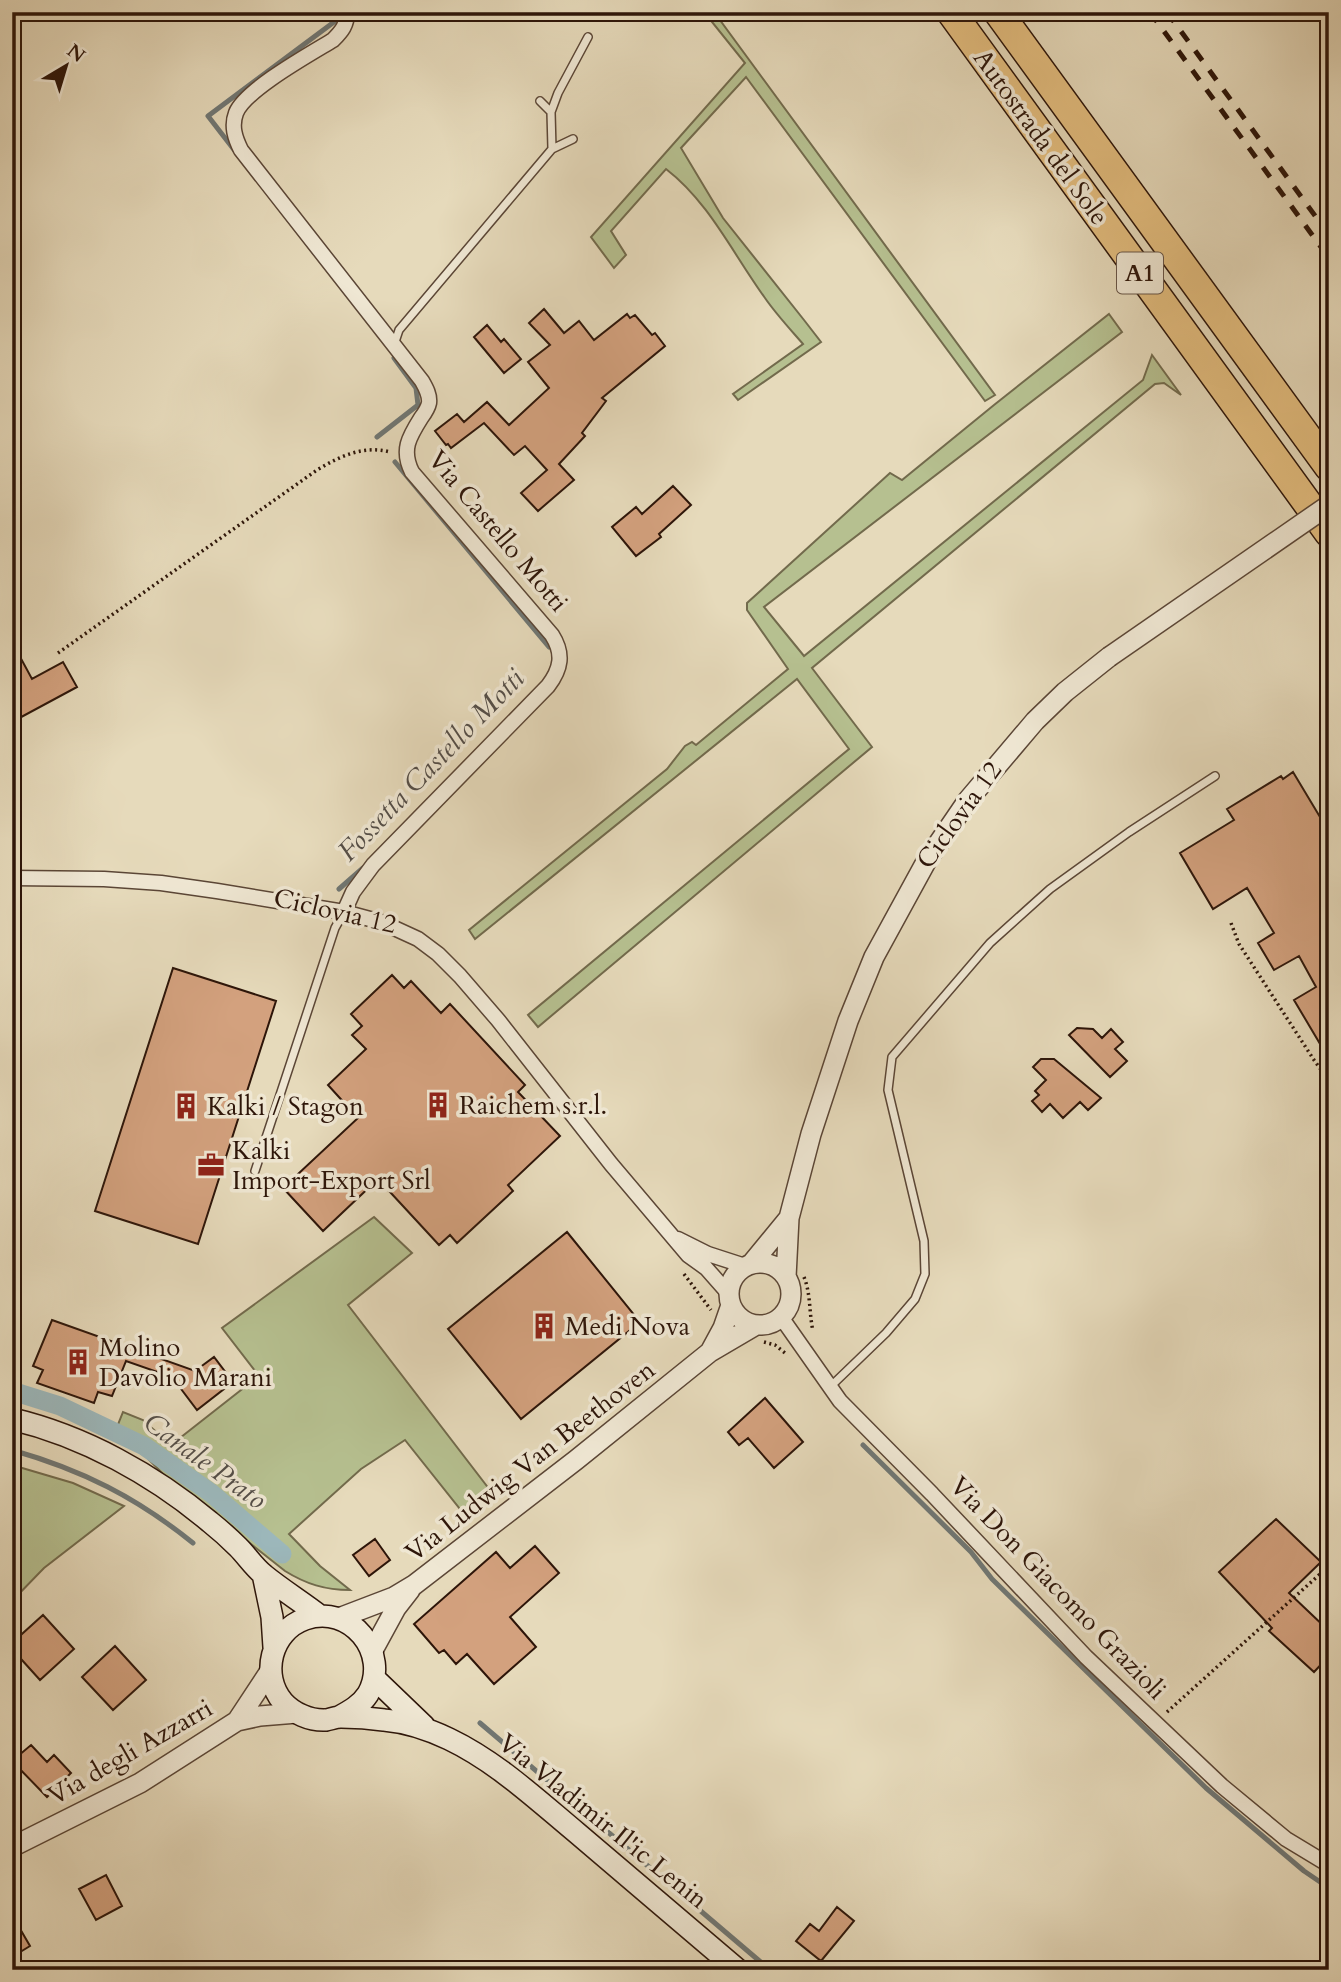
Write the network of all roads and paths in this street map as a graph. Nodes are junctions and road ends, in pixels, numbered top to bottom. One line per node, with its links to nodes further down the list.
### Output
1 (347, 12): 9 (street, Via Castello Motti)
2 (951, 12): 13 (highway, Autostrada del Sole / A1)
3 (998, 12): 11 (highway, Autostrada del Sole / A1)
4 (588, 37): 6 (lane)
5 (540, 101): 6 (lane)
6 (551, 112): 8 (lane)
7 (573, 139): 8 (lane)
8 (552, 149): 9 (lane)
9 (394, 346): 10 (street, Via Castello Motti)
10 (407, 462): 14 (path); 17 (street, Via Castello Motti)
11 (1329, 467)
12 (1329, 505): 21 (street, Via Ludwig Van Beethoven, bridge)
13 (1329, 533)
14 (58, 653)
15 (1215, 776): 31 (lane)
16 (12, 878): 17 (street)
17 (344, 912): 20 (lane); 22 (street)
18 (1231, 923): 19 (path)
19 (1329, 1081)
20 (255, 1171)
21 (789, 1218): 23 (street, Via Ludwig Van Beethoven); 25 (street, Via Ludwig Van Beethoven)
22 (674, 1237): 23 (street); 26 (street)
23 (749, 1265): 25 (street); 26 (street, Via Ludwig Van Beethoven)
24 (683, 1272): 26 (path)
25 (795, 1276): 27 (street, Via Ludwig Van Beethoven); 29 (path)
26 (724, 1304): 28 (street); 30 (street, Via Ludwig Van Beethoven)
27 (781, 1317): 28 (street, Via Ludwig Van Beethoven); 29 (street, Via Don Giacomo Grazioli)
28 (757, 1334): 29 (path); 30 (street, Via Ludwig Van Beethoven)
29 (797, 1340): 31 (street, Via Don Giacomo Grazioli)
30 (710, 1352): 35 (street, Via Ludwig Van Beethoven)
31 (830, 1387): 44 (street, Via Don Giacomo Grazioli)
32 (12, 1419): 34 (main road)
33 (1329, 1566): 44 (path)
34 (263, 1574): 36 (main road); 37 (main road)
35 (414, 1585): 36 (street, Via Ludwig Van Beethoven); 38 (street, Via Ludwig Van Beethoven)
36 (330, 1617): 37 (main road); 38 (main road)
37 (274, 1647): 39 (main road)
38 (372, 1652): 40 (main road)
39 (270, 1671): 41 (main road); 43 (street, Via degli Azzarri)
40 (374, 1678): 42 (main road); 45 (main road, Via Vladimir Il'ic Lenin)
41 (297, 1713): 42 (main road, Via Vladimir Il'ic Lenin); 43 (street, Via degli Azzarri)
42 (339, 1717): 45 (main road, Via Vladimir Il'ic Lenin)
43 (237, 1721): 46 (street, Via degli Azzarri)
44 (1155, 1723): 47 (street, Via Don Giacomo Grazioli)
45 (425, 1728): 48 (main road, Via Vladimir Il'ic Lenin)
46 (12, 1847)
47 (1329, 1865)
48 (738, 1970)

